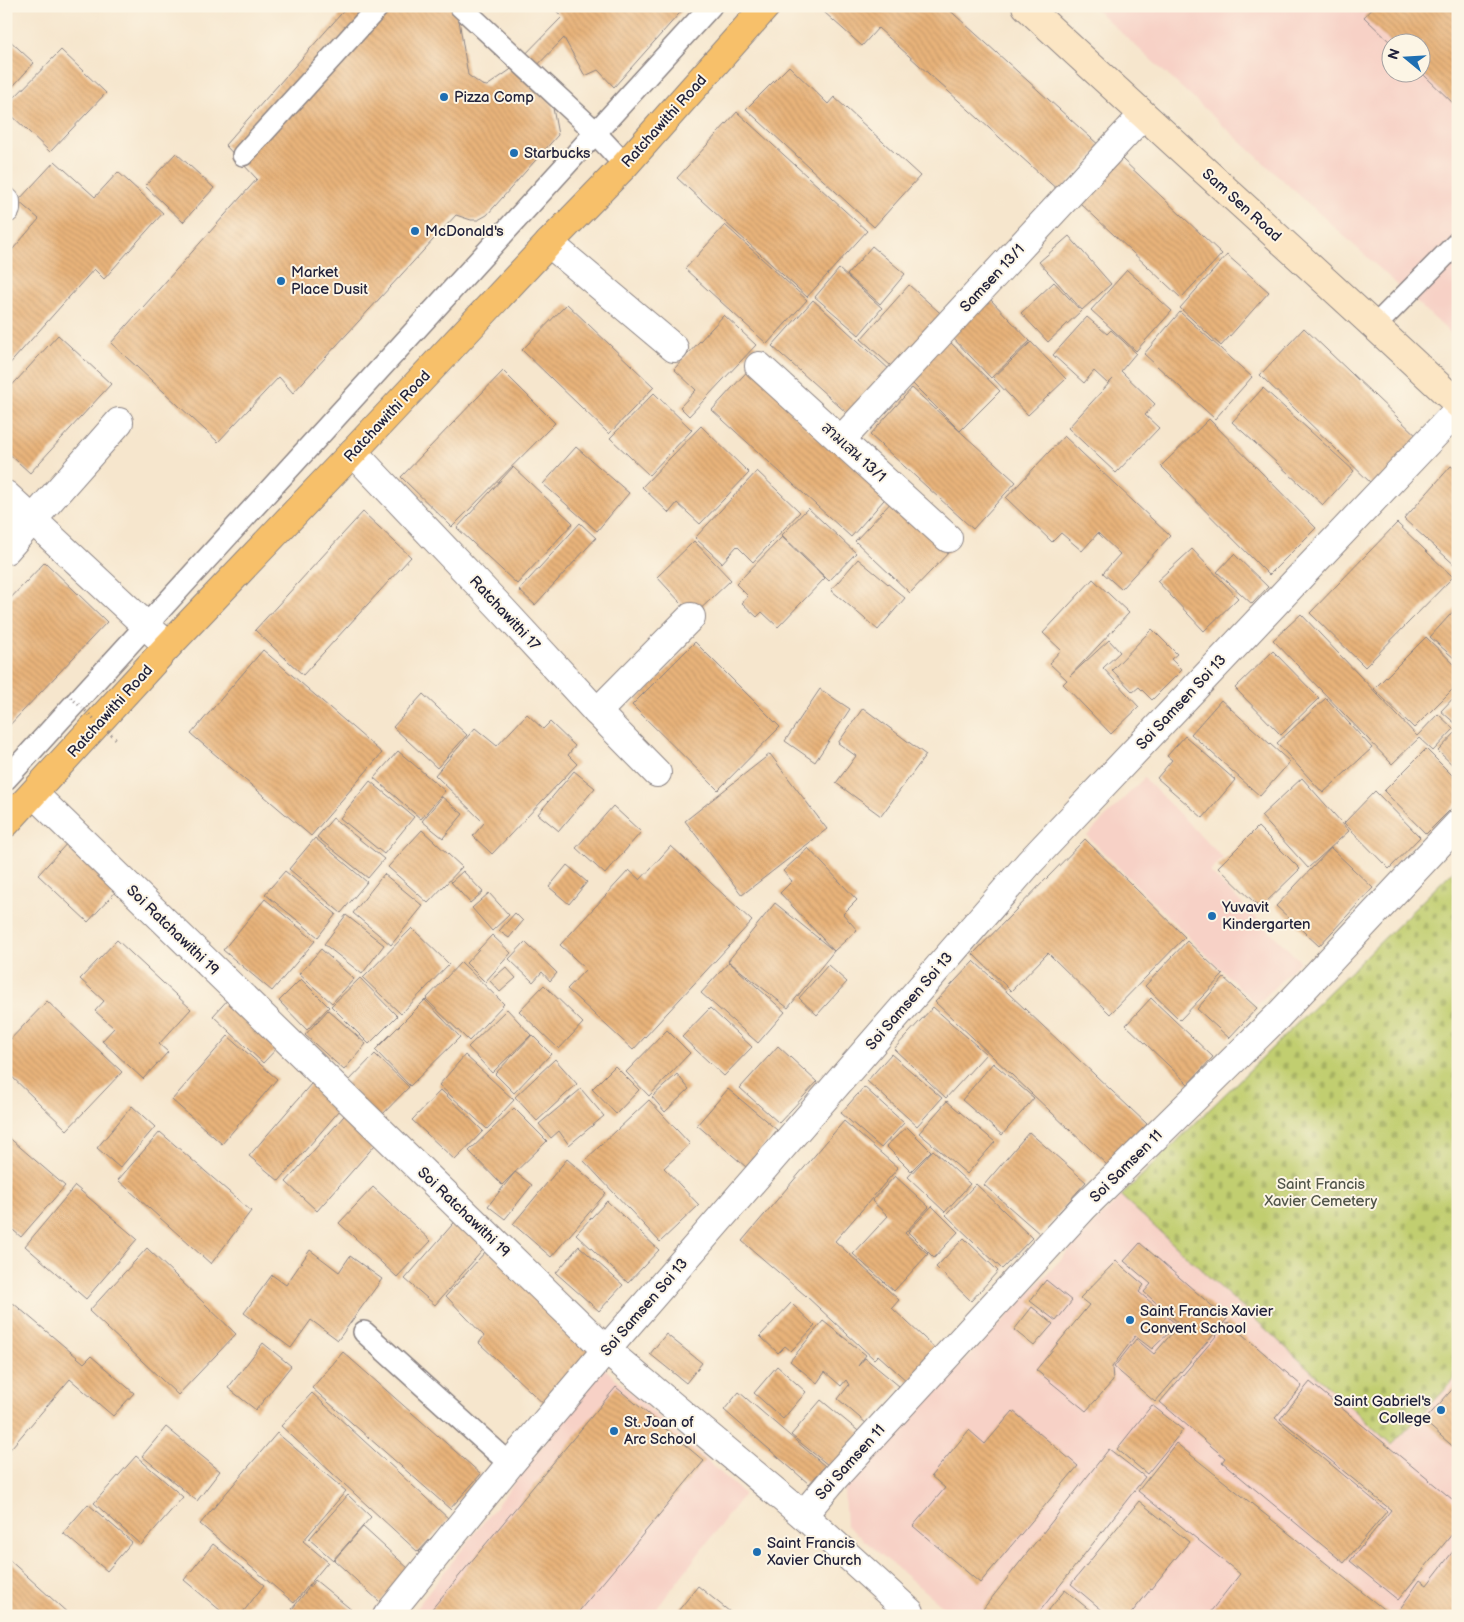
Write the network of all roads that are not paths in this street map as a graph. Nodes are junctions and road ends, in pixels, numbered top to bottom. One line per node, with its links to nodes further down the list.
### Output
1 (380, 6): 8 (lane)
2 (460, 6): 7 (lane)
3 (711, 6): 7 (lane)
4 (766, 6): 9 (main road, Ratchawithi Road)
5 (1026, 6): 6 (main road, Sam Sen Road)
6 (1143, 115): 14 (main road, Sam Sen Road); 20 (street, Samsen 13/1)
7 (596, 132): 9 (lane); 27 (lane)
8 (243, 155)
9 (625, 165): 12 (main road, Ratchawithi Road)
10 (6, 202): 11 (street)
11 (6, 209)
12 (548, 242): 15 (street); 21 (main road, Ratchawithi Road)
13 (1458, 242): 14 (lane)
14 (1376, 326): 17 (main road, Sam Sen Road)
15 (674, 348)
16 (759, 366): 20 (street, สามเสน 13/1)
17 (1458, 404)
18 (1458, 410): 36 (street, Soi Samsen Soi 13)
19 (119, 422): 23 (street)
20 (841, 440): 24 (street, สามเสน 13/1)
21 (353, 452): 28 (main road, Ratchawithi Road); 29 (street, Ratchawithi 17)
22 (6, 495): 23 (street)
23 (33, 520): 25 (street); 27 (street)
24 (948, 538)
25 (6, 550)
26 (691, 617): 29 (street)
27 (146, 625): 28 (street); 31 (lane)
28 (168, 646): 32 (main road, Ratchawithi Road)
29 (597, 712): 30 (street, Ratchawithi 17)
30 (657, 773)
31 (6, 779)
32 (34, 794): 33 (main road, Ratchawithi Road); 36 (street, Soi Ratchawithi 19)
33 (6, 823)
34 (1458, 824): 38 (street, Soi Samsen 11)
35 (364, 1332): 37 (lane)
36 (606, 1350): 37 (street, Soi Samsen Soi 13); 38 (street, Soi Ratchawithi 19)
37 (510, 1464): 40 (street, Soi Samsen Soi 13)
38 (802, 1515): 39 (street, Soi Ratchawithi 19)
39 (910, 1614)
40 (387, 1616)

